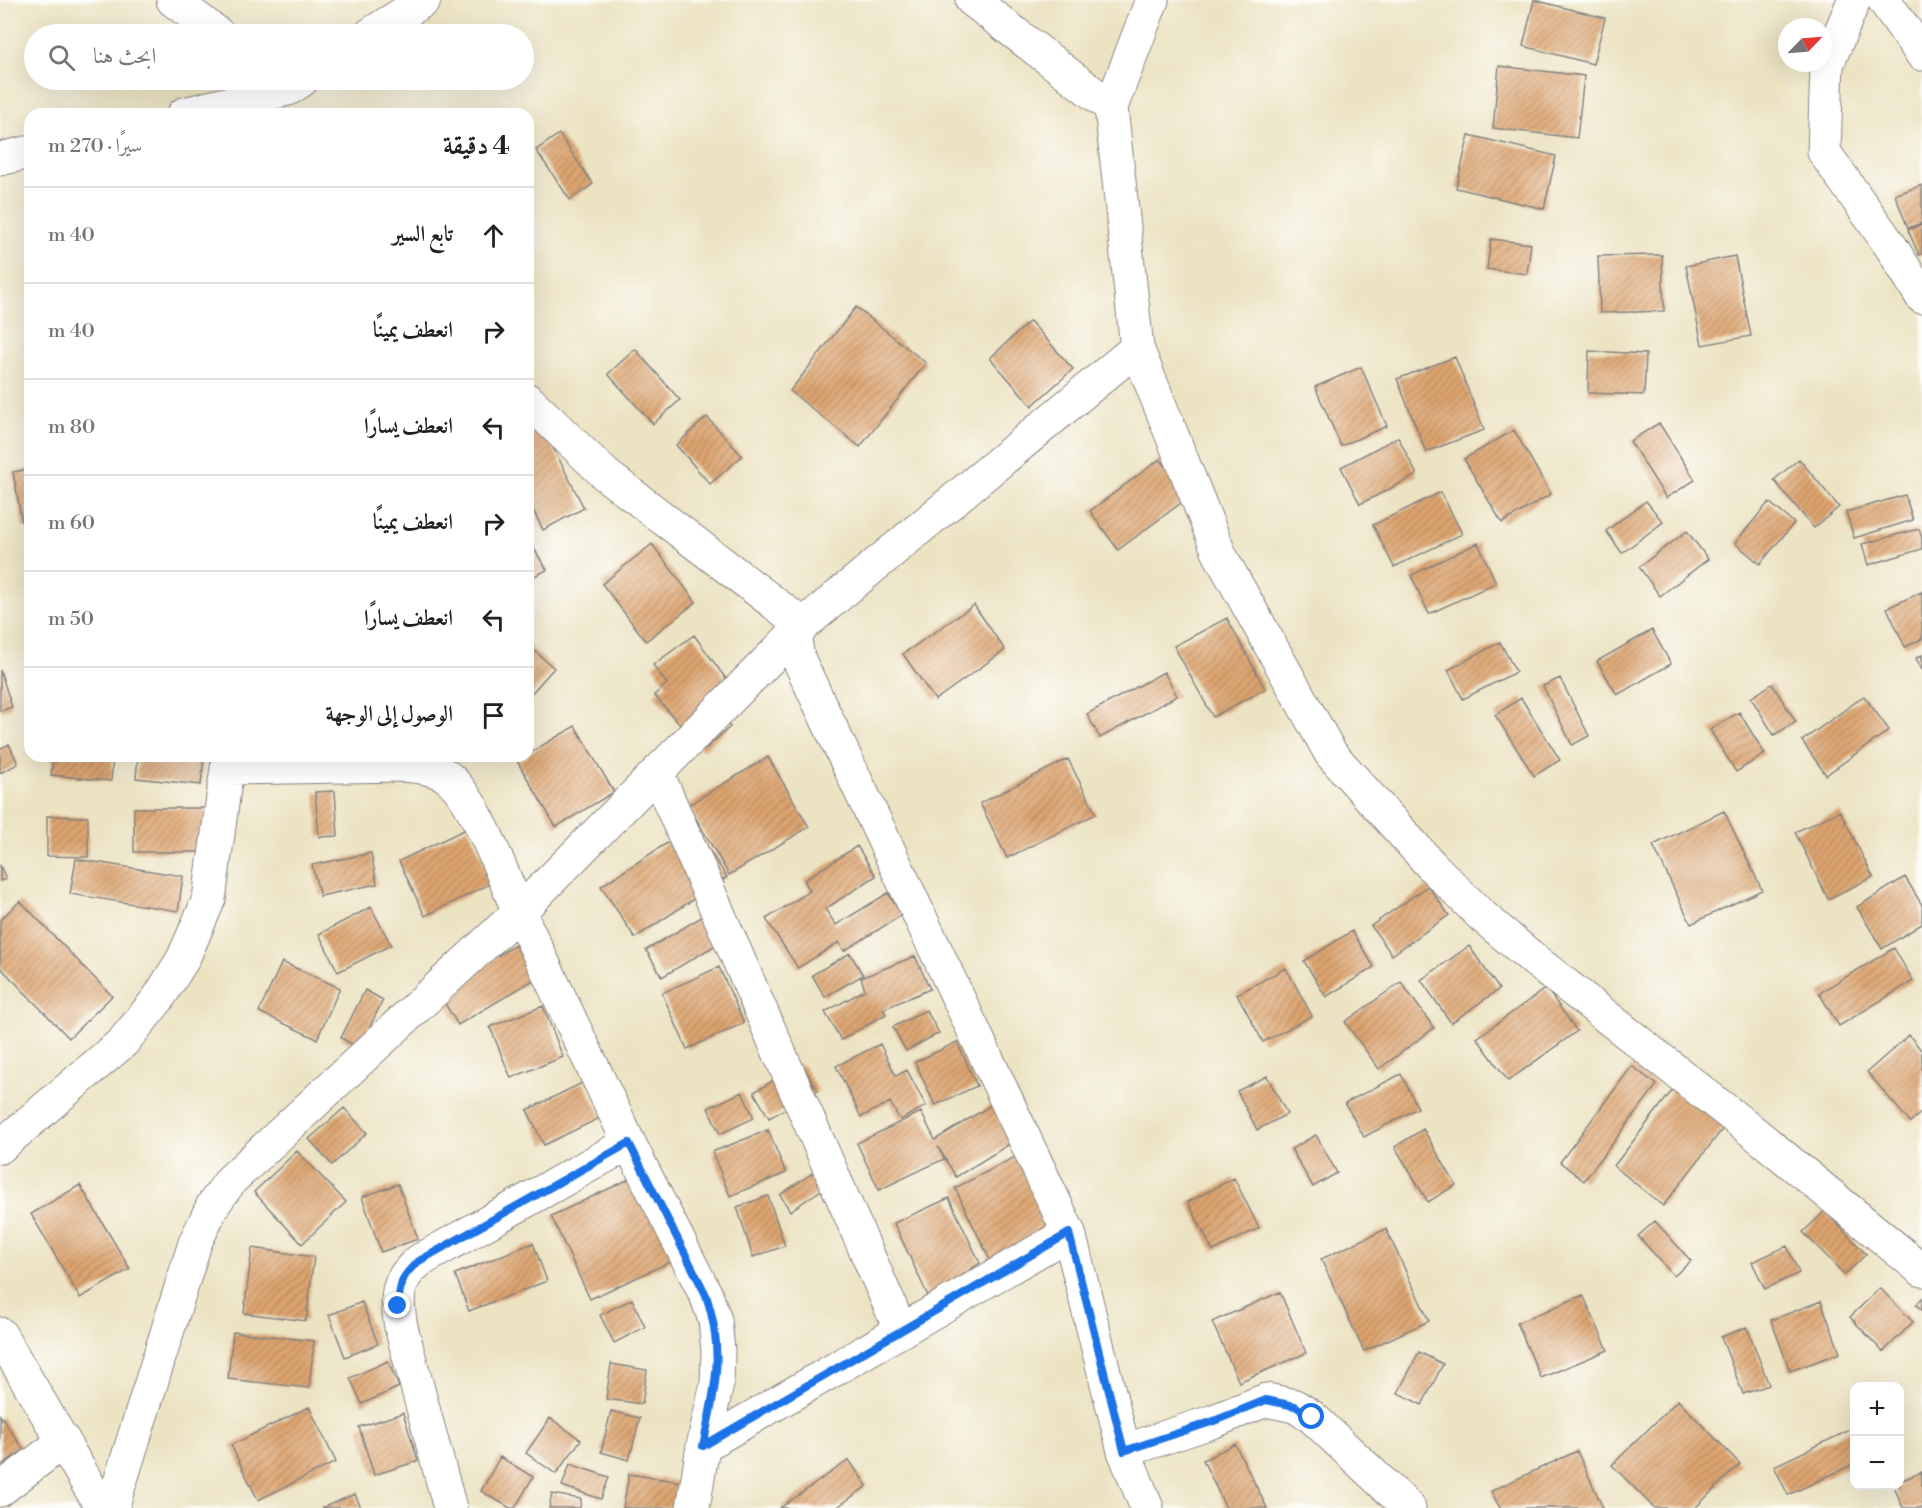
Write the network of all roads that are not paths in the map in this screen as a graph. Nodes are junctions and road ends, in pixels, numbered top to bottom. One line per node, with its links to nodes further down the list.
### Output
1 (173, 0): 7 (street)
2 (424, 0): 8 (street)
3 (972, 0): 11 (street)
4 (1152, 0): 11 (street)
5 (1854, 0): 15 (street)
6 (1884, 0): 9 (street)
7 (205, 24)
8 (387, 24)
9 (1922, 54)
10 (263, 90): 12 (street)
11 (1111, 107): 16 (street)
12 (204, 108)
13 (24, 153): 14 (street)
14 (0, 159)
15 (1922, 297)
16 (1137, 348): 18 (street); 25 (street)
17 (534, 406): 18 (street)
18 (803, 625): 20 (street); 24 (street)
19 (226, 762): 21 (street); 23 (street)
20 (657, 773): 21 (street); 26 (street)
21 (519, 912): 22 (street); 33 (street)
22 (629, 1143): 29 (street); 34 (street)
23 (0, 1147)
24 (1069, 1233): 26 (street); 30 (street)
25 (1922, 1270)
26 (901, 1331): 29 (street)
27 (0, 1334): 28 (street)
28 (64, 1441): 31 (street); 32 (street)
29 (703, 1446): 35 (street)
30 (1124, 1451): 36 (street); 37 (street)
31 (0, 1490)
32 (102, 1508)
33 (112, 1508)
34 (450, 1508)
35 (693, 1508)
36 (1147, 1508)
37 (1409, 1508)

